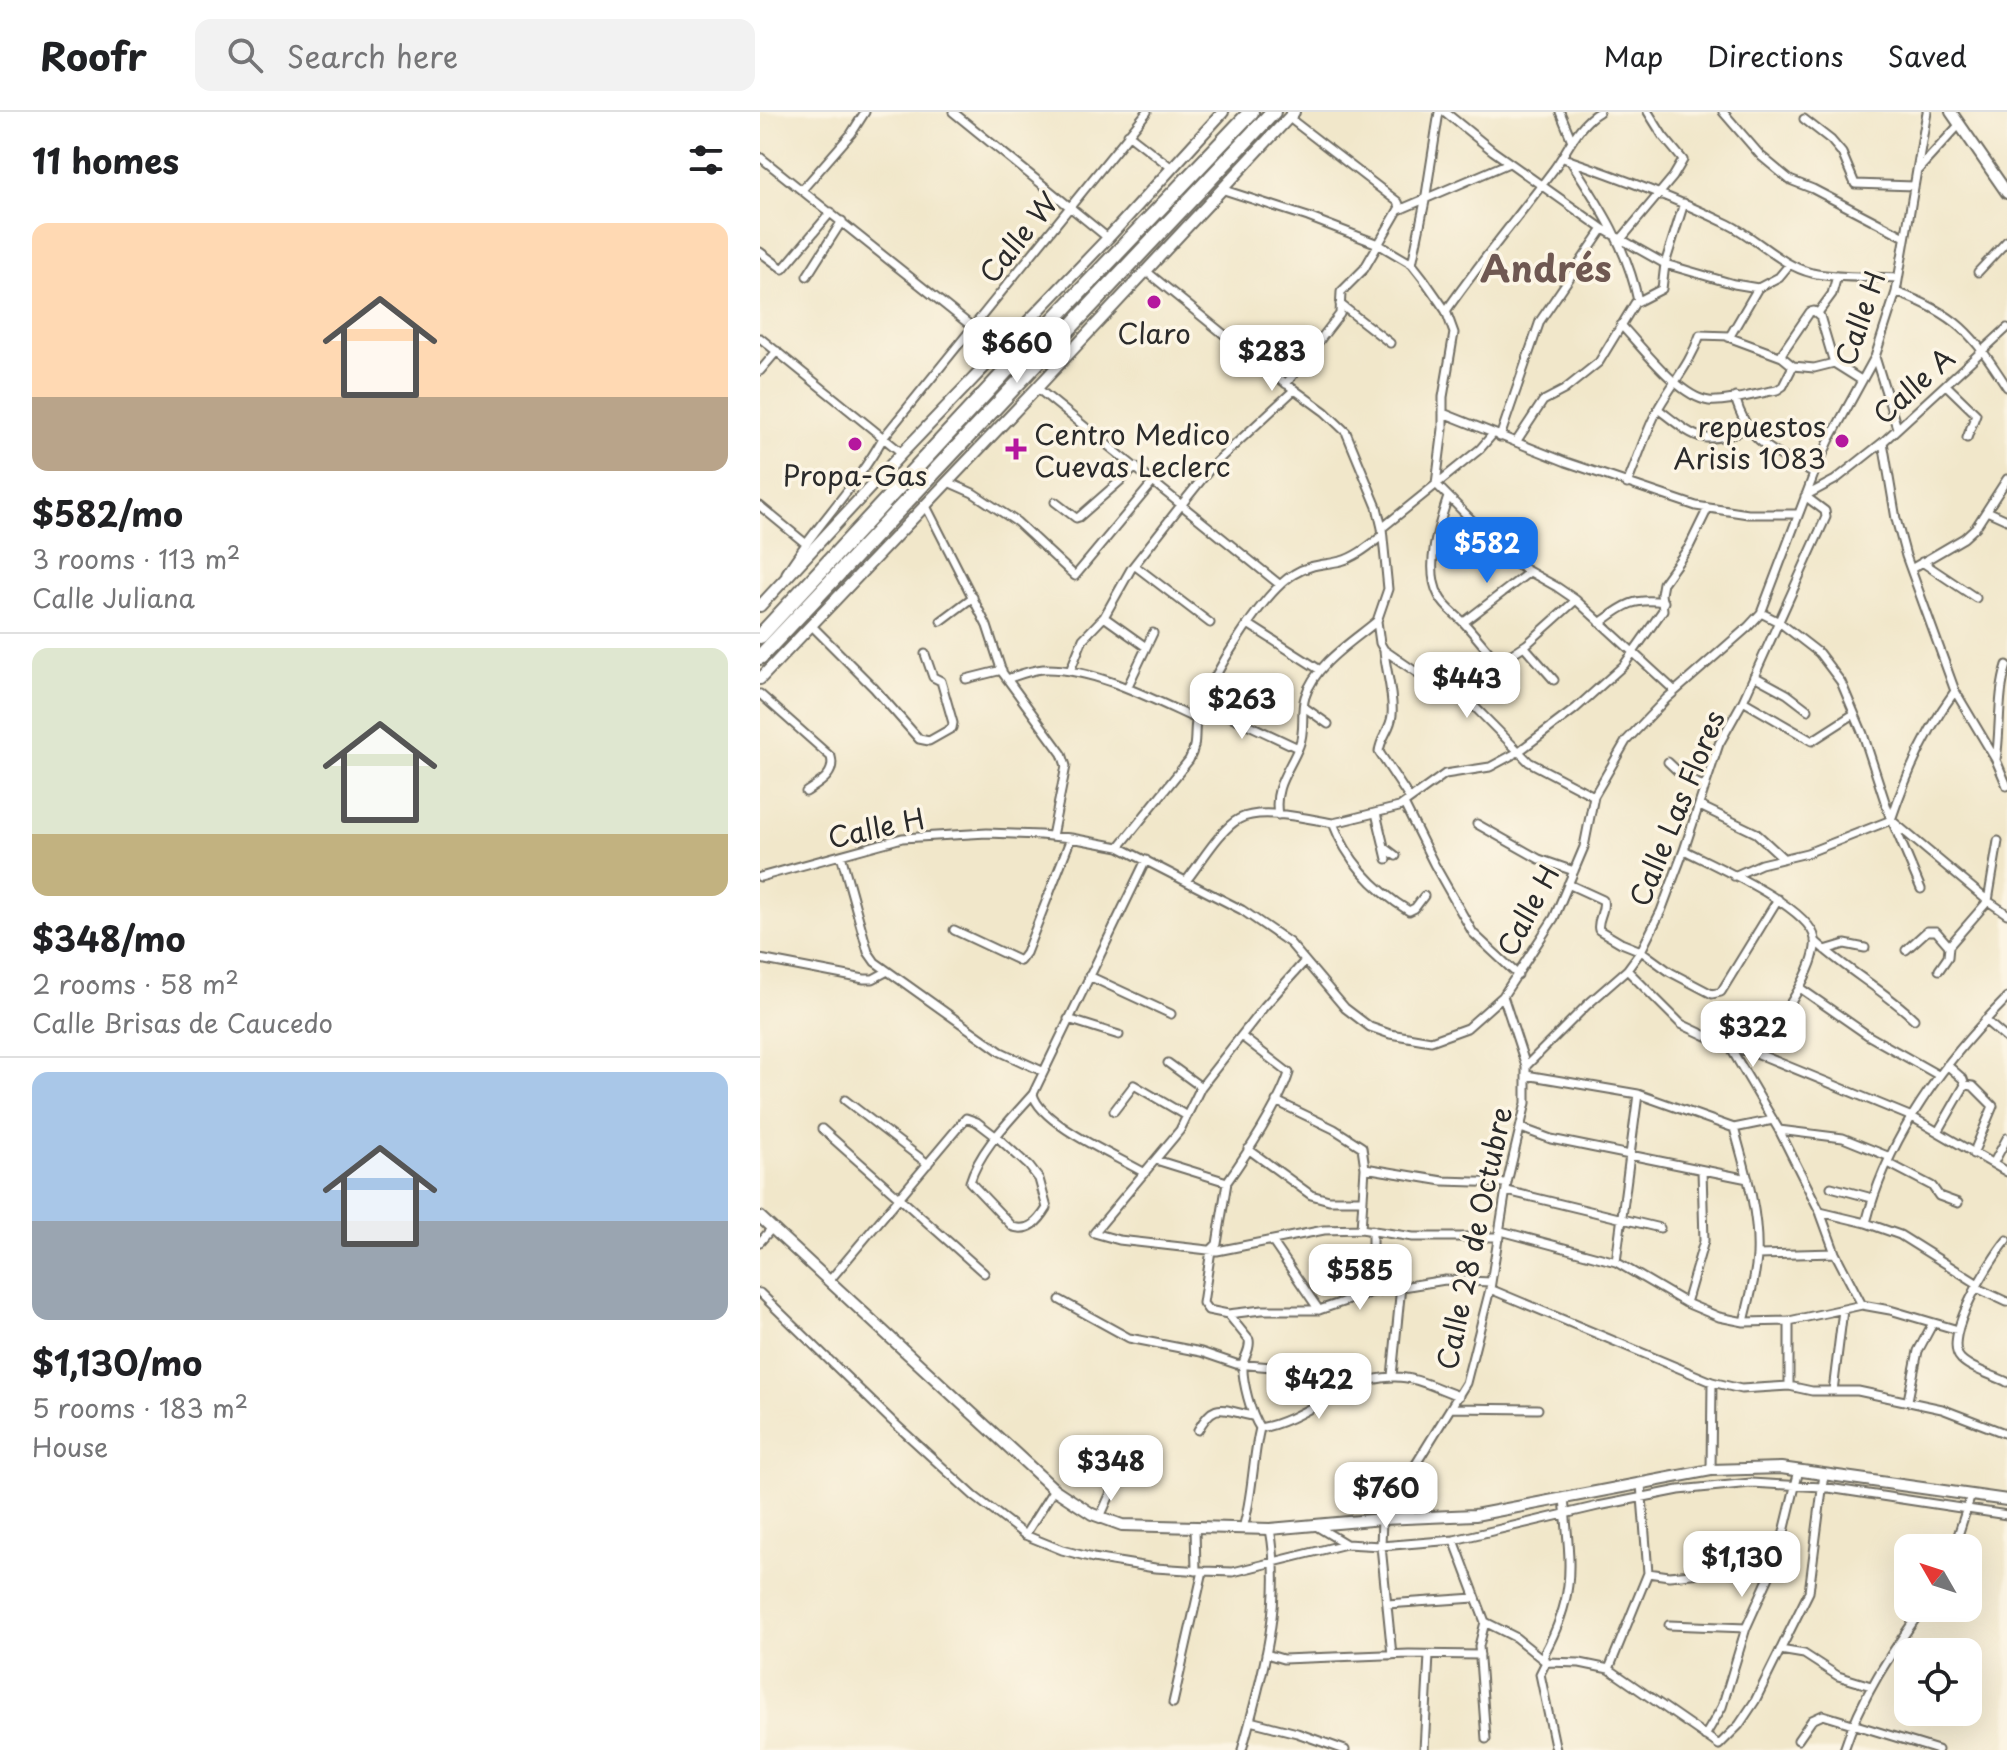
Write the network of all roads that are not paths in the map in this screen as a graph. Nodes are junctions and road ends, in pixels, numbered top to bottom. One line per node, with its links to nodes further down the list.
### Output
1 (865, 112): 25 (street)
2 (953, 112): 31 (street)
3 (1147, 112): 16 (street, Calle W)
4 (1223, 112): 21 (street)
5 (1251, 112): 129 (highway)
6 (1442, 112): 20 (street); 29 (street)
7 (1560, 112): 17 (street)
8 (1599, 112): 17 (street)
9 (1648, 112): 27 (street)
10 (1723, 112): 37 (street)
11 (1927, 112): 22 (street, Calle H)
12 (1951, 112): 15 (street)
13 (1283, 113): 26 (street); 32 (street); 135 (highway)
14 (1804, 119): 24 (street)
15 (1959, 125): 22 (street); 28 (street)
16 (1128, 134): 21 (street); 31 (street, Calle W)
17 (1572, 141): 19 (street)
18 (760, 157): 25 (street)
19 (1566, 159): 23 (street); 27 (street); 36 (street)
20 (1509, 163): 23 (street); 29 (street)
21 (1172, 168): 38 (street)
22 (1916, 171): 24 (street, Calle H)
23 (1541, 186): 35 (street); 54 (street)
24 (1914, 186): 37 (street, Calle H)
25 (802, 190): 33 (street)
26 (1224, 190): 40 (street); 45 (street)
27 (1661, 193): 30 (street); 36 (street)
28 (2007, 193)
29 (1425, 201): 32 (street); 42 (street)
30 (1684, 203): 43 (street); 44 (street)
31 (1071, 208): 38 (street); 57 (street, Calle W)
32 (1399, 210): 40 (street)
33 (831, 212): 34 (street); 41 (street)
34 (842, 221): 47 (street); 57 (street)
35 (1603, 229): 36 (street); 82 (street)
36 (1619, 236): 43 (street); 52 (street)
37 (1905, 237): 49 (street, Calle H)
38 (1108, 238): 62 (street)
39 (2007, 241): 46 (street)
40 (1378, 244): 42 (street); 53 (street)
41 (760, 252)
42 (1412, 264): 54 (street)
43 (1665, 264): 50 (street); 52 (street)
44 (1789, 265): 48 (street); 50 (street)
45 (1146, 271): 72 (street); 75 (street)
46 (1978, 272)
47 (807, 276)
48 (1837, 276): 49 (street); 55 (street)
49 (1898, 278): 51 (street, Calle H)
50 (1758, 288): 59 (street)
51 (1896, 292): 64 (street); 66 (street, Calle H)
52 (1638, 301): 56 (street)
53 (1340, 304): 61 (street); 72 (street)
54 (1446, 311): 79 (street)
55 (1818, 313): 65 (street); 67 (street)
56 (1621, 325): 71 (street); 85 (street)
57 (973, 327): 62 (street); 83 (street, Calle W)
58 (2007, 328): 64 (street, Calle A)
59 (1728, 337): 65 (street); 71 (street)
60 (760, 338): 63 (street)
61 (1390, 343)
62 (1000, 349): 87 (street)
63 (777, 351): 69 (street); 83 (street)
64 (1984, 351): 73 (street, Calle A); 74 (street)
65 (1782, 357): 68 (street)
66 (1875, 357): 70 (street, Calle H); 81 (street)
67 (1834, 363): 68 (street); 70 (street)
68 (1793, 366): 77 (street)
69 (760, 371)
70 (1861, 380): 89 (street, Calle H)
71 (1676, 381): 77 (street); 78 (street)
72 (1286, 384): 76 (street)
73 (1946, 385): 81 (street, Calle A); 84 (street)
74 (2007, 387)
75 (1037, 388): 88 (street); 92 (street)
76 (1294, 390): 99 (street); 105 (street)
77 (1735, 397): 80 (street)
78 (1658, 409): 80 (street); 94 (street)
79 (1443, 413): 82 (street); 93 (street)
80 (1747, 428): 89 (street)
81 (1897, 428): 86 (street, Calle A)
82 (1497, 436): 85 (street); 93 (street)
83 (883, 438): 87 (street); 106 (street, Calle W)
84 (1967, 438)
85 (1516, 442): 94 (street)
86 (1883, 442): 95 (street, Calle A); 109 (street)
87 (902, 453): 111 (street)
88 (1136, 467): 91 (street); 97 (street)
89 (1814, 474): 95 (street, Calle H)
90 (2007, 479): 102 (street)
91 (1154, 481): 92 (street); 99 (street)
92 (948, 482): 98 (street)
93 (1436, 484): 96 (street); 105 (street)
94 (1627, 484): 101 (street)
95 (1805, 496): 103 (street, Calle H); 123 (street, Calle Las Flores)
96 (1448, 497): 110 (street); 122 (street)
97 (1055, 502)
98 (925, 504): 113 (street); 127 (street)
99 (1182, 504): 108 (street); 112 (street)
100 (760, 506): 106 (street)
101 (1708, 508): 103 (street); 116 (street)
102 (1987, 511): 104 (street); 107 (street)
103 (1798, 514): 118 (street, Calle H)
104 (2007, 520)
105 (1382, 532): 112 (street); 121 (street)
106 (805, 543): 111 (street, Calle W)
107 (1922, 562): 109 (street); 114 (street)
108 (1134, 565): 119 (street); 124 (street)
109 (1911, 569): 148 (street)
110 (1528, 573): 115 (street); 122 (street)
111 (781, 582): 117 (street)
112 (1279, 584): 126 (street)
113 (973, 597): 120 (street); 138 (street)
114 (1976, 598)
115 (1576, 600): 125 (street); 130 (street)
116 (1664, 602): 125 (street); 134 (street)
117 (760, 606)
118 (1761, 613): 123 (street); 147 (street, Calle H)
119 (1104, 617): 131 (street); 140 (street)
120 (941, 621)
121 (1377, 621): 132 (street); 139 (street)
122 (1464, 622): 136 (street)
123 (1779, 622): 141 (street, Calle Las Flores); 155 (street)
124 (1210, 623)
125 (1600, 623): 134 (street)
126 (1248, 624): 139 (street); 152 (street)
127 (811, 625): 133 (street); 142 (street)
128 (1153, 633): 131 (street)
129 (760, 636)
130 (1524, 646): 136 (street); 145 (street)
131 (1146, 647): 146 (street)
132 (1384, 650): 150 (street); 166 (street)
133 (925, 654)
134 (1633, 654): 147 (street); 159 (street)
135 (760, 657)
136 (1498, 663): 150 (street)
137 (2007, 665): 161 (street)
138 (1002, 670): 143 (street); 144 (street)
139 (1320, 670): 153 (street)
140 (1070, 671): 144 (street); 146 (street)
141 (1754, 676): 151 (street, Calle Las Flores); 154 (street)
142 (760, 679)
143 (966, 679)
144 (1007, 679): 173 (street)
145 (1554, 680)
146 (1127, 688): 156 (street)
147 (1675, 691): 165 (street, Calle H)
148 (1955, 691): 161 (street); 170 (street)
149 (760, 694): 164 (street)
150 (1464, 696): 159 (street)
151 (1743, 701): 155 (street); 162 (street, Calle Las Flores)
152 (1202, 703): 156 (street); 158 (street)
153 (1304, 707): 157 (street); 158 (street)
154 (1808, 710)
155 (1854, 714): 170 (street)
156 (1196, 719): 176 (street)
157 (1328, 724)
158 (1298, 748): 169 (street)
159 (1518, 752): 165 (street); 166 (street)
160 (1668, 762): 162 (street)
161 (2000, 764): 163 (street)
162 (1704, 786): 167 (street, Calle Las Flores)
163 (2007, 786)
164 (806, 792)
165 (1594, 796): 184 (street, Calle H)
166 (1407, 802): 168 (street); 206 (street)
167 (1700, 806): 178 (street, Calle Las Flores); 181 (street)
168 (1376, 813): 171 (street); 177 (street)
169 (1278, 815): 171 (street); 187 (street)
170 (1891, 820): 181 (street); 189 (street); 192 (street)
171 (1333, 823): 190 (street)
172 (1477, 824): 184 (street)
173 (1052, 836): 174 (street, Calle H); 179 (street, Calle H)
174 (1071, 838): 176 (street, Calle H); 194 (street)
175 (1998, 841): 192 (street)
176 (1119, 847): 183 (street, Calle H)
177 (1384, 847): 180 (street); 182 (street)
178 (1684, 850): 185 (street); 200 (street, Calle Las Flores)
179 (841, 855): 186 (street, Calle H); 205 (street)
180 (1396, 856)
181 (1782, 857): 185 (street)
182 (1387, 859)
183 (1146, 860): 187 (street, Calle H); 207 (street)
184 (1574, 871): 188 (street, Calle H)
185 (1734, 876): 191 (street)
186 (760, 877)
187 (1186, 881): 202 (street, Calle H)
188 (1568, 884): 200 (street); 206 (street, Calle H)
189 (1921, 889)
190 (1424, 896)
191 (1778, 899): 195 (street); 200 (street)
192 (1988, 901): 193 (street); 196 (street)
193 (2007, 914)
194 (954, 930)
195 (1815, 941): 198 (street); 208 (street)
196 (1949, 946): 199 (street); 204 (street)
197 (1865, 948): 198 (street)
198 (1825, 950): 213 (street)
199 (1906, 950)
200 (1641, 951): 203 (street, Calle Las Flores)
201 (760, 959): 205 (street)
202 (1304, 962): 209 (street, Calle H); 216 (street)
203 (1627, 970): 218 (street); 222 (street, Calle Las Flores)
204 (1939, 970)
205 (886, 972): 223 (street)
206 (1518, 975): 209 (street, Calle H)
207 (1089, 976): 211 (street); 212 (street)
208 (1800, 988): 219 (street); 225 (street)
209 (1503, 996): 222 (street, Calle 28 de Octubre)
210 (2007, 998): 214 (street)
211 (1171, 1014)
212 (1068, 1019): 215 (street); 223 (street)
213 (1914, 1019)
214 (1985, 1020): 217 (street); 221 (street)
215 (1119, 1035)
216 (1241, 1036): 227 (street); 231 (street)
217 (2007, 1039)
218 (1730, 1047): 219 (street); 235 (street)
219 (1756, 1053): 234 (street)
220 (1168, 1063): 227 (street)
221 (1947, 1065): 225 (street); 226 (street)
222 (1526, 1066): 224 (street, Calle 28 de Octubre)
223 (1042, 1071): 228 (street)
224 (1526, 1075): 229 (street); 236 (street, Calle 28 de Octubre)
225 (1938, 1075): 234 (street)
226 (1965, 1085): 240 (street); 244 (street)
227 (1201, 1087): 233 (street)
228 (1033, 1094): 241 (street); 253 (street)
229 (1638, 1094): 237 (street); 245 (street)
230 (845, 1100): 248 (street)
231 (1276, 1101): 243 (street); 250 (street)
232 (1114, 1111): 233 (street)
233 (1187, 1116): 246 (street)
234 (1912, 1117): 240 (street); 247 (street)
235 (1773, 1120): 237 (street); 239 (street)
236 (1521, 1128): 245 (street); 256 (street, Calle 28 de Octubre)
237 (1734, 1128): 254 (street)
238 (822, 1129): 258 (street)
239 (1779, 1130): 247 (street); 262 (street)
240 (1938, 1132): 244 (street)
241 (997, 1137): 241 (street); 248 (street)
242 (2007, 1138): 249 (street)
243 (1248, 1149): 255 (street); 260 (street)
244 (1973, 1154): 249 (street)
245 (1628, 1155): 251 (street); 264 (street)
246 (1156, 1160): 253 (street); 255 (street)
247 (1889, 1160): 259 (street); 261 (street)
248 (928, 1164): 258 (street)
249 (1993, 1164): 252 (street)
250 (1365, 1168): 256 (street); 260 (street)
251 (1702, 1170): 254 (street); 287 (street)
252 (2007, 1172)
253 (1145, 1173): 274 (street)
254 (1748, 1179): 276 (street)
255 (1227, 1182): 274 (street)
256 (1507, 1187): 264 (street); 270 (street, Calle 28 de Octubre)
257 (1831, 1187): 259 (street)
258 (899, 1198): 278 (street); 279 (street)
259 (1872, 1198): 265 (street)
260 (1363, 1200): 268 (street)
261 (1958, 1203)
262 (1820, 1212): 265 (street); 275 (street)
263 (760, 1217): 266 (street)
264 (1621, 1219): 267 (street); 277 (street)
265 (1866, 1223): 282 (street)
266 (772, 1228): 273 (street); 279 (street)
267 (1660, 1228)
268 (1361, 1229): 269 (street); 272 (street)
269 (1372, 1230): 270 (street); 283 (street)
270 (1500, 1234): 277 (street); 281 (street, Calle 28 de Octubre)
271 (2007, 1240): 282 (street)
272 (1272, 1241): 274 (street); 289 (street)
273 (760, 1242)
274 (1211, 1250): 291 (street)
275 (1835, 1253): 276 (street); 288 (street)
276 (1757, 1255): 293 (street)
277 (1616, 1262): 287 (street)
278 (984, 1273)
279 (830, 1280): 319 (street)
280 (1401, 1286): 281 (street); 283 (street); 297 (street)
281 (1491, 1286): 298 (street); 303 (street, Calle 28 de Octubre)
282 (1977, 1286): 286 (street); 295 (street)
283 (1372, 1292): 289 (street)
284 (760, 1293): 336 (street)
285 (1060, 1300): 296 (street)
286 (2007, 1302)
287 (1686, 1303): 293 (street)
288 (1862, 1305): 290 (street); 294 (street)
289 (1319, 1310): 291 (street)
290 (1843, 1310): 292 (street); 301 (street)
291 (1228, 1314): 296 (street)
292 (1789, 1321): 293 (street); 300 (street)
293 (1744, 1322)
294 (1933, 1323): 295 (street); 304 (street)
295 (1958, 1330): 299 (street)
296 (1243, 1365): 302 (street); 307 (street)
297 (1392, 1376): 302 (street); 303 (street)
298 (1712, 1382): 300 (street); 312 (street)
299 (2007, 1382)
300 (1789, 1386): 301 (street)
301 (1833, 1391): 304 (street)
302 (1341, 1392): 308 (street)
303 (1459, 1396): 305 (street, Calle 28 de Octubre)
304 (1908, 1400): 310 (street)
305 (1451, 1408): 306 (street); 329 (street, Calle 28 de Octubre)
306 (1538, 1409)
307 (1252, 1416): 308 (street); 309 (street)
308 (1260, 1428): 332 (street)
309 (1198, 1430)
310 (2007, 1434)
311 (1132, 1446): 328 (street)
312 (1710, 1470): 313 (street); 315 (street); 317 (street)
313 (1799, 1470): 314 (street); 316 (street)
314 (1824, 1474): 318 (street); 320 (street)
315 (1641, 1484): 321 (street); 322 (street)
316 (1796, 1485): 317 (street); 318 (street); 343 (street)
317 (1709, 1486): 321 (street)
318 (1822, 1487): 324 (street); 350 (street)
319 (1054, 1489): 328 (street); 336 (street)
320 (1971, 1495): 323 (street); 324 (street)
321 (1642, 1497): 325 (street); 342 (street)
322 (1564, 1498): 325 (street); 326 (street)
323 (2007, 1500)
324 (1966, 1510): 327 (street); 335 (street)
325 (1566, 1514): 334 (street); 355 (street)
326 (1475, 1515): 329 (street); 334 (street)
327 (2007, 1515)
328 (1100, 1517): 331 (street)
329 (1382, 1519): 330 (street); 339 (street)
330 (1316, 1526): 333 (street); 338 (street)
331 (1195, 1527): 332 (street); 341 (street)
332 (1243, 1528): 333 (street)
333 (1270, 1529): 340 (street)
334 (1479, 1533): 337 (street)
335 (1958, 1534)
336 (1025, 1535): 341 (street)
337 (1454, 1540): 339 (street); 344 (street)
338 (1346, 1544): 339 (street); 340 (street)
339 (1381, 1546): 345 (street)
340 (1276, 1561): 341 (street); 351 (street)
341 (1199, 1571): 358 (street)
342 (1648, 1573): 343 (street); 356 (street)
343 (1770, 1574): 349 (street)
344 (1475, 1598): 345 (street); 346 (street)
345 (1387, 1604): 352 (street)
346 (1485, 1622): 354 (street); 355 (street)
347 (1914, 1622): 357 (street)
348 (1669, 1625): 349 (street)
349 (1746, 1628): 361 (street)
350 (1780, 1650): 357 (street); 364 (street)
351 (1266, 1654): 352 (street); 359 (street)
352 (1392, 1655): 353 (street)
353 (1429, 1655): 354 (street); 367 (street)
354 (1480, 1655): 362 (street)
355 (1546, 1662): 356 (street); 368 (street)
356 (1609, 1669): 361 (street)
357 (1871, 1686): 360 (street)
358 (1173, 1703)
359 (1250, 1721): 365 (street); 366 (street)
360 (1852, 1725): 363 (street); 369 (street); 370 (street)
361 (1705, 1736): 364 (street)
362 (1486, 1739)
363 (1798, 1740)
364 (1721, 1748)
365 (1242, 1750)
366 (1345, 1750)
367 (1424, 1750)
368 (1556, 1750)
369 (1844, 1750)
370 (1938, 1750)

